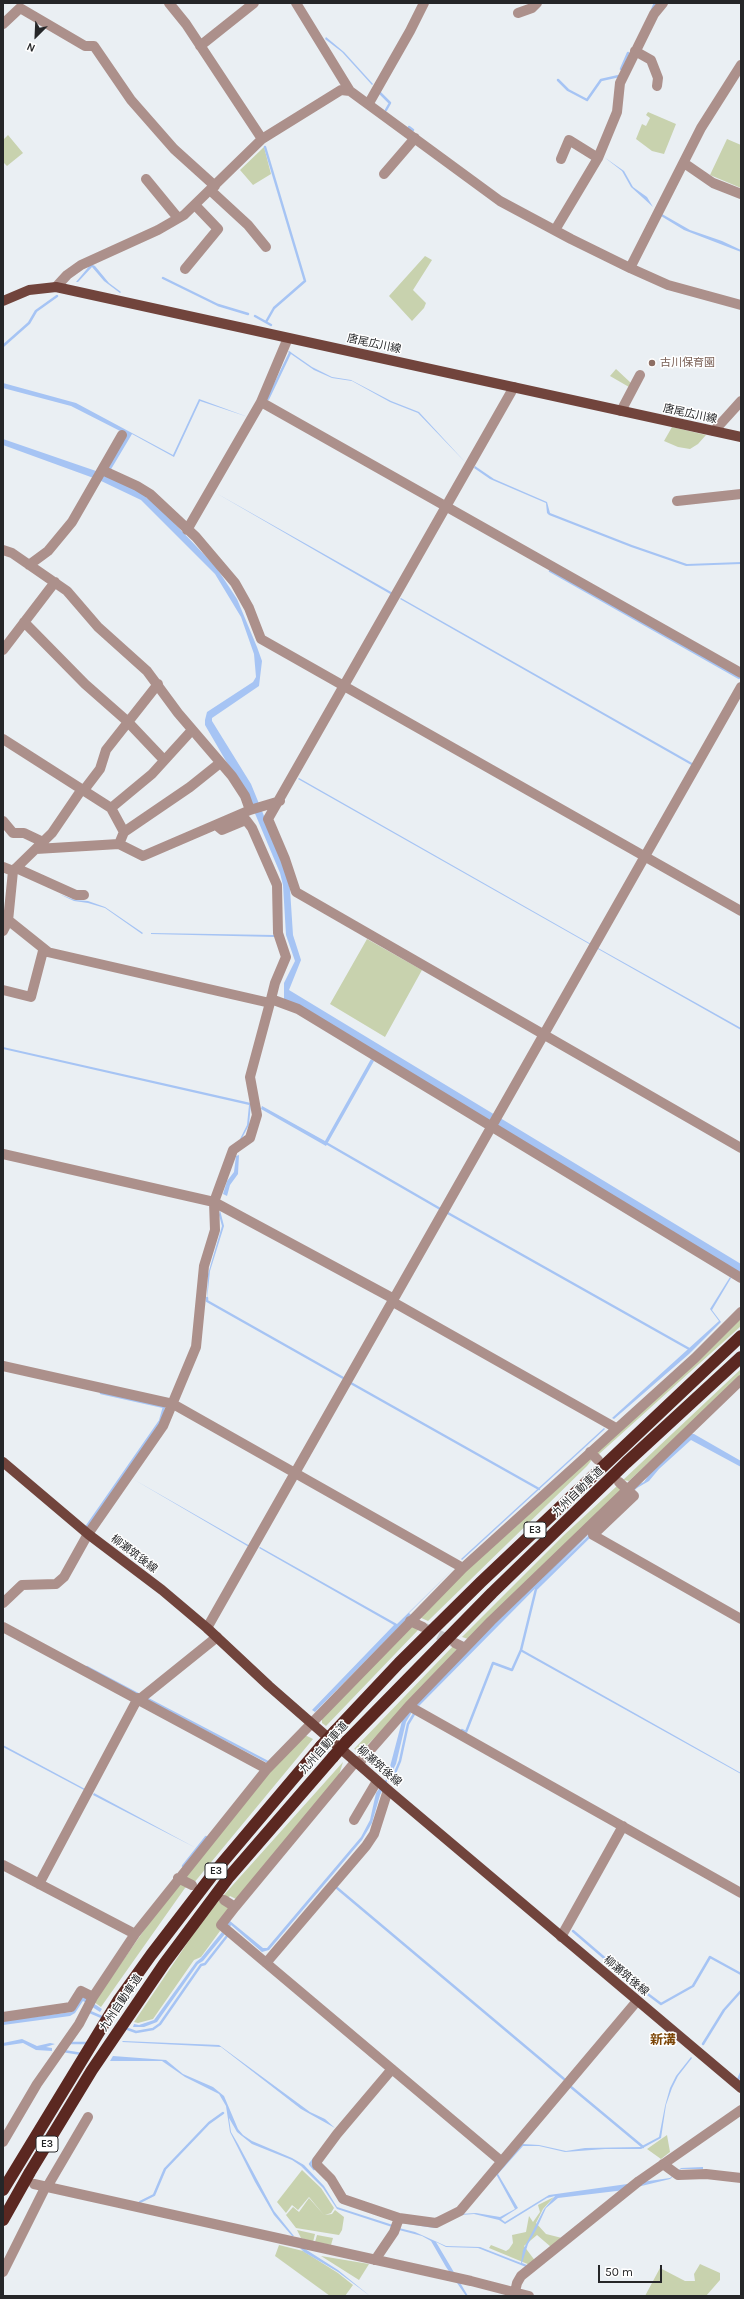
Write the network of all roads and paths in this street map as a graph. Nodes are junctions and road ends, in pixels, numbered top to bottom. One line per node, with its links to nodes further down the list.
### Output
1 (169, 3): 10 (street)
2 (254, 3): 10 (street)
3 (296, 3): 14 (street)
4 (424, 3): 15 (street)
5 (537, 3): 8 (street)
6 (663, 3): 11 (street)
7 (20, 6): 9 (street); 23 (street)
8 (518, 13)
9 (3, 24)
10 (200, 46): 17 (street)
11 (634, 52): 13 (street); 18 (street)
12 (741, 66): 20 (street)
13 (657, 86)
14 (350, 91): 15 (street); 17 (street)
15 (368, 103): 16 (street)
16 (415, 138): 21 (street); 27 (street)
17 (262, 139): 23 (street)
18 (598, 158): 19 (street); 27 (street)
19 (561, 159)
20 (684, 163): 24 (street); 30 (street)
21 (384, 174)
22 (146, 179): 26 (street)
23 (212, 188): 25 (street); 28 (street)
24 (741, 194)
25 (195, 204): 26 (street); 29 (street)
26 (178, 218): 31 (street)
27 (555, 230): 30 (street)
28 (266, 247)
29 (185, 268)
30 (630, 268): 33 (street)
31 (56, 287): 32 (main road, 唐尾広川線); 34 (main road, 唐尾広川線)
32 (3, 302)
33 (741, 305)
34 (288, 338): 36 (main road, 唐尾広川線); 37 (street)
35 (640, 376): 39 (street)
36 (514, 387): 39 (main road, 唐尾広川線); 46 (street)
37 (261, 402): 46 (street); 47 (street)
38 (741, 402): 40 (street)
39 (621, 411): 40 (main road, 唐尾広川線)
40 (714, 432): 42 (main road, 唐尾広川線)
41 (122, 435): 43 (street)
42 (741, 437)
43 (99, 474): 47 (street); 49 (street)
44 (741, 494): 45 (street)
45 (677, 501)
46 (447, 506): 53 (street); 55 (street)
47 (187, 530): 55 (street)
48 (3, 550): 49 (street)
49 (29, 565): 50 (street)
50 (55, 582): 51 (street); 54 (street)
51 (24, 622): 52 (street); 57 (street)
52 (3, 650)
53 (741, 673)
54 (158, 684): 57 (street); 58 (street)
55 (345, 686): 63 (street); 71 (street)
56 (741, 687): 71 (street)
57 (127, 721): 60 (street); 62 (street)
58 (192, 730): 60 (street); 61 (street)
59 (3, 739): 62 (street)
60 (164, 760): 64 (street)
61 (220, 762): 65 (street); 68 (street)
62 (83, 789): 64 (street); 70 (street)
63 (280, 800): 65 (street); 80 (street)
64 (111, 808): 68 (street)
65 (250, 810): 67 (street)
66 (3, 820): 70 (street)
67 (216, 824): 69 (street); 79 (street)
68 (124, 832): 69 (street)
69 (119, 844): 70 (street)
70 (39, 845): 73 (street)
71 (645, 856): 75 (street); 80 (street)
72 (3, 867): 73 (street)
73 (15, 870): 74 (street); 76 (street)
74 (84, 895)
75 (741, 911)
76 (5, 924): 77 (street)
77 (48, 952): 78 (street); 79 (street)
78 (3, 990)
79 (270, 1001): 81 (street); 84 (street)
80 (544, 1036): 81 (street); 82 (street)
81 (492, 1127): 85 (street); 86 (street)
82 (741, 1148)
83 (3, 1154): 84 (street)
84 (214, 1202): 86 (street); 92 (street)
85 (741, 1278)
86 (393, 1301): 93 (street); 97 (street)
87 (741, 1312): 93 (street)
88 (741, 1336): 142 (highway, 九州自動車道 / E3, bridge)
89 (741, 1358): 144 (highway, 九州自動車道 / E3, bridge)
90 (3, 1366): 92 (street)
91 (741, 1380): 98 (street)
92 (173, 1404): 97 (street); 99 (street)
93 (616, 1428): 94 (street)
94 (590, 1452): 95 (street); 100 (street)
95 (598, 1460)
96 (3, 1462): 99 (main road, 柳瀬筑後線)
97 (296, 1473): 100 (street); 106 (street)
98 (623, 1485): 102 (street); 109 (street)
99 (88, 1534): 101 (street); 106 (main road, 柳瀬筑後線)
100 (463, 1568): 103 (street)
101 (3, 1604)
102 (741, 1619)
103 (410, 1621): 105 (street); 112 (street)
104 (3, 1627): 110 (street)
105 (423, 1627)
106 (207, 1628): 107 (main road, 柳瀬筑後線)
107 (217, 1637): 110 (street); 112 (main road, 柳瀬筑後線)
108 (455, 1643): 109 (street)
109 (465, 1648): 111 (street)
110 (139, 1699): 114 (street); 121 (street)
111 (412, 1707): 113 (street); 118 (street)
112 (310, 1722): 113 (main road, 柳瀬筑後線); 114 (street)
113 (357, 1762): 115 (main road, 柳瀬筑後線); 125 (street)
114 (267, 1769): 120 (street)
115 (377, 1781): 116 (main road, 柳瀬筑後線); 117 (street)
116 (388, 1790): 127 (main road, 柳瀬筑後線); 128 (street)
117 (354, 1820)
118 (623, 1826): 123 (street); 127 (street)
119 (3, 1865): 121 (street)
120 (178, 1878): 122 (street); 126 (street)
121 (39, 1884): 126 (street)
122 (192, 1885)
123 (741, 1893)
124 (224, 1900): 125 (street)
125 (234, 1907): 128 (street)
126 (135, 1934): 129 (street)
127 (561, 1937): 130 (main road, 柳瀬筑後線)
128 (266, 1963): 132 (street)
129 (93, 1997): 131 (street); 136 (street)
130 (637, 2001): 133 (main road, 柳瀬筑後線); 137 (street)
131 (3, 2017)
132 (392, 2069): 137 (street); 143 (street)
133 (741, 2088)
134 (741, 2110): 138 (street)
135 (88, 2117): 141 (street)
136 (3, 2142)
137 (501, 2161): 143 (street)
138 (663, 2164): 139 (street); 147 (street)
139 (741, 2178)
140 (34, 2184): 141 (street)
141 (47, 2186): 145 (street); 146 (street)
142 (3, 2190)
143 (399, 2218): 145 (street)
144 (3, 2220)
145 (375, 2260): 147 (street)
146 (3, 2272)
147 (515, 2292): 148 (street)
148 (529, 2296)

